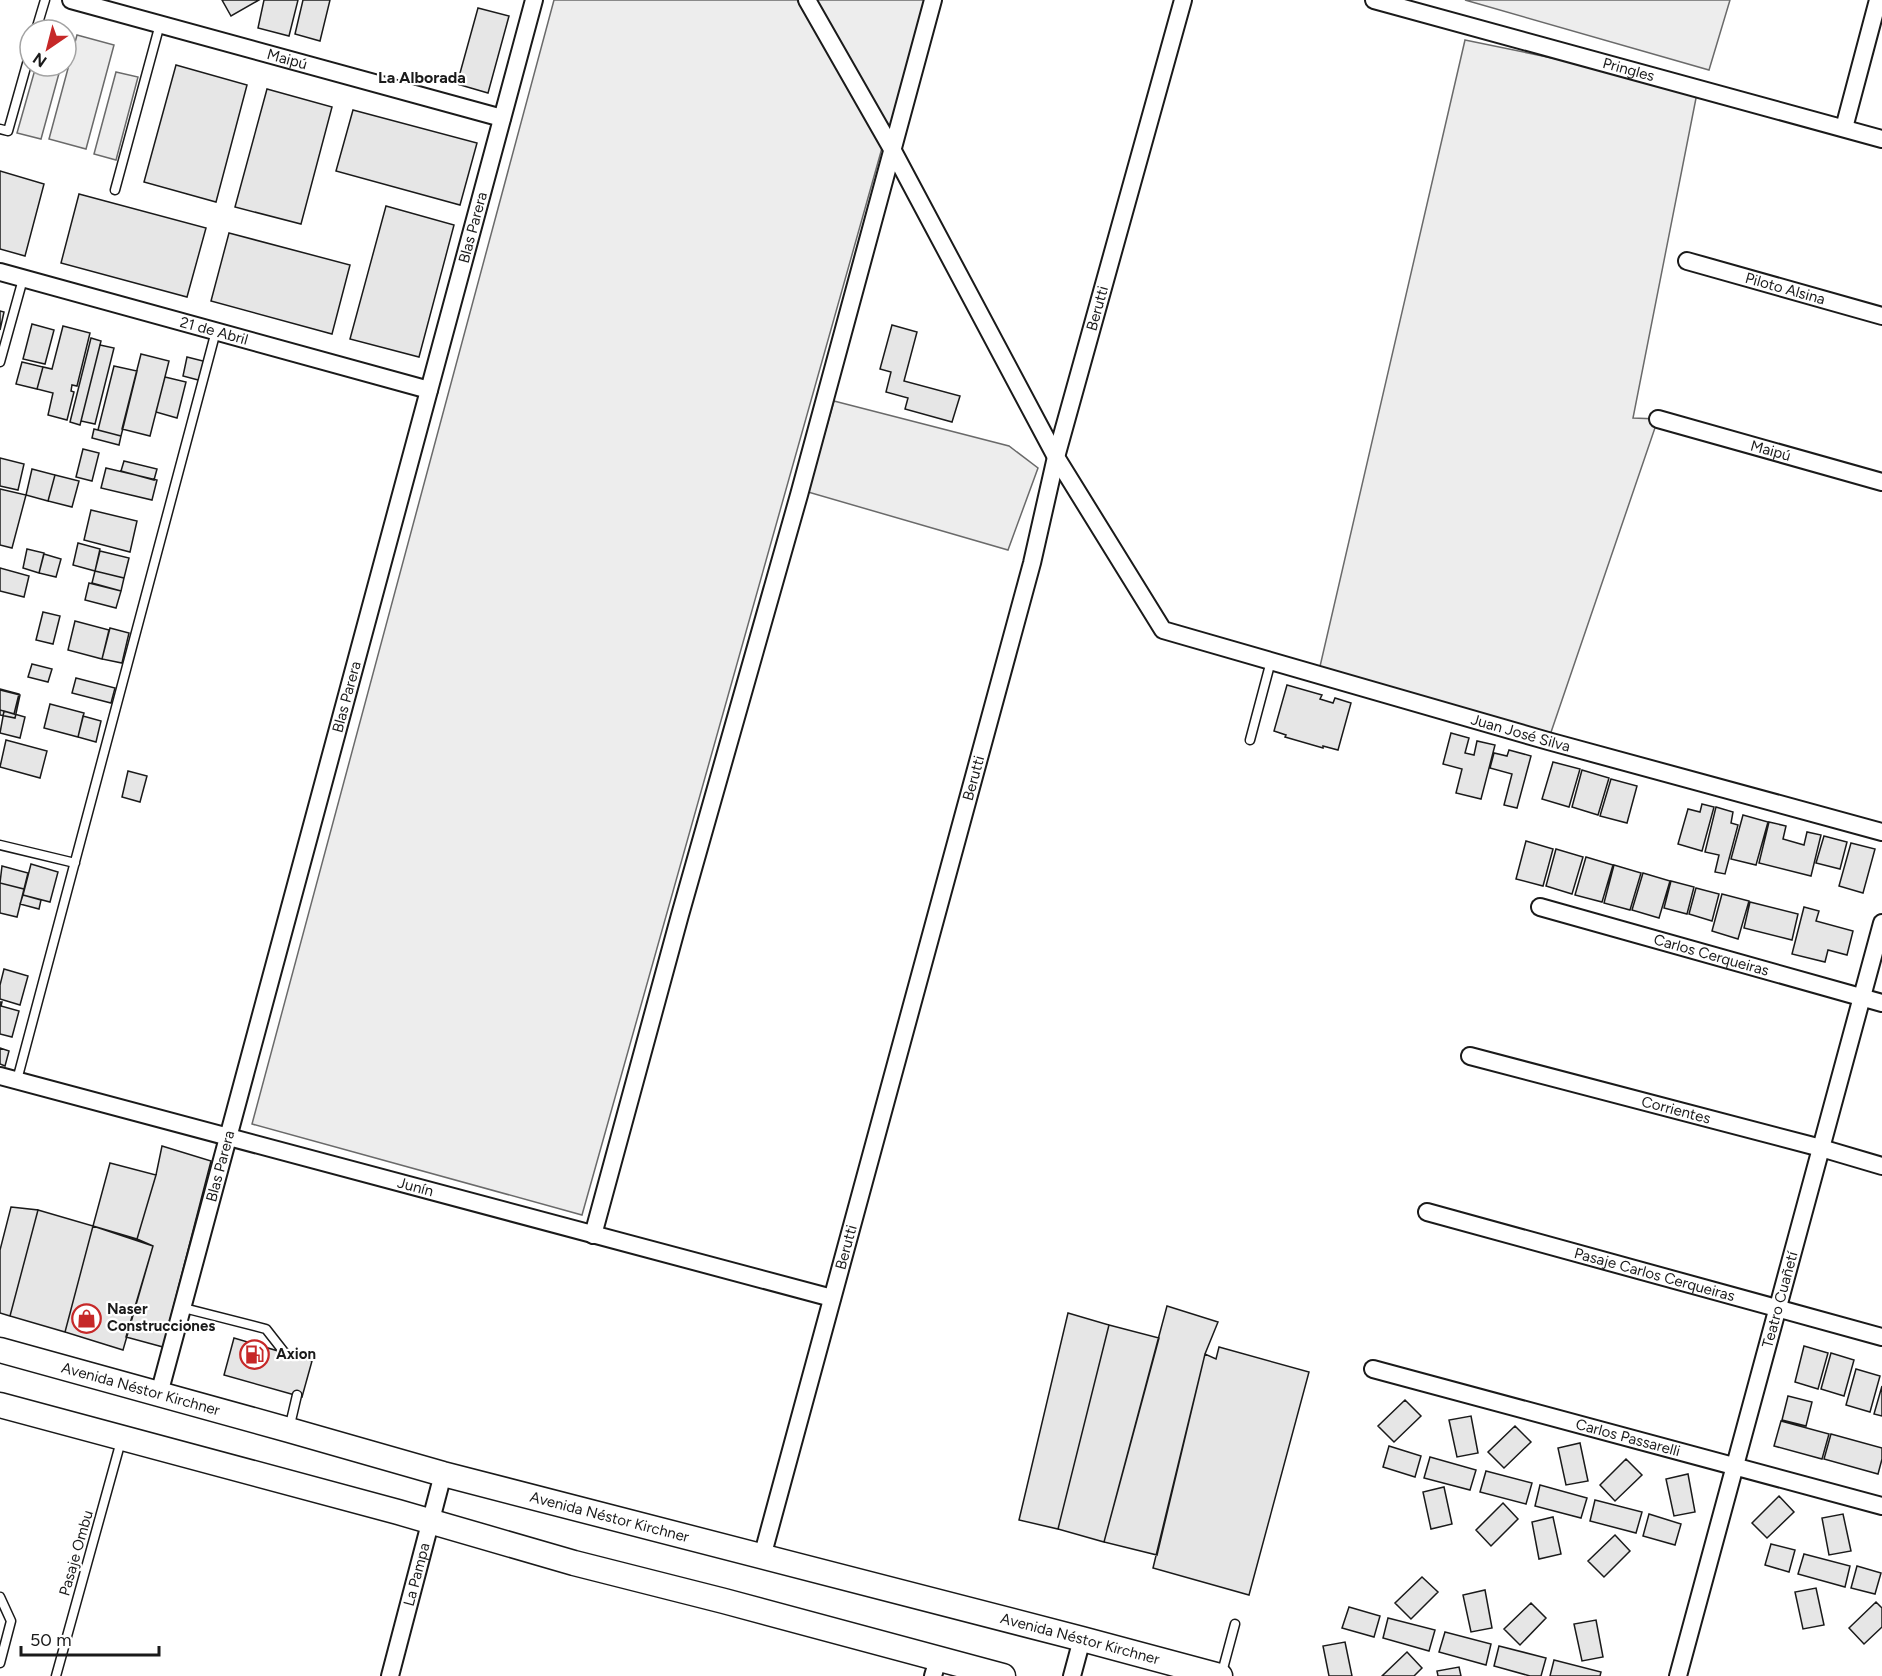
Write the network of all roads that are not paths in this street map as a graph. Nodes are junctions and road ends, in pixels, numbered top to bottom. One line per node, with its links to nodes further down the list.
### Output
1 (45, 0): 9 (lane)
2 (71, 0): 10 (street, Maipú)
3 (534, 0): 12 (street, Blas Parera)
4 (807, 0): 16 (street)
5 (933, 0): 16 (street)
6 (1183, 0): 26 (street, Berutti)
7 (1374, 0): 13 (street, Pringles)
8 (1878, 0): 13 (street)
9 (40, 18)
10 (160, 24): 12 (street, Maipú); 17 (lane)
11 (23, 78): 14 (lane)
12 (502, 118): 24 (street, Blas Parera)
13 (1844, 128): 15 (street, Pringles)
14 (0, 129)
15 (1882, 139)
16 (892, 149): 26 (street); 44 (street)
17 (115, 190)
18 (1687, 261): 21 (street, Piloto Alsina)
19 (0, 272): 20 (street, 21 de Abril)
20 (23, 279): 22 (street, 21 de Abril); 23 (lane)
21 (1882, 316)
22 (216, 331): 24 (street, 21 de Abril); 32 (lane)
23 (0, 362)
24 (429, 390): 40 (street, Blas Parera)
25 (1658, 419): 27 (street, Maipú)
26 (1056, 457): 28 (street, Juan José Silva); 45 (street, Berutti)
27 (1882, 482)
28 (1271, 661): 29 (lane); 30 (street, Juan José Silva)
29 (1250, 740)
30 (1882, 832)
31 (0, 845): 32 (lane)
32 (75, 863): 39 (lane)
33 (1540, 907): 35 (street, Carlos Cerqueiras)
34 (1882, 923): 35 (street, Teatro Cuañetí)
35 (1862, 998): 36 (street, Carlos Cerqueiras); 41 (street, Teatro Cuañetí)
36 (1882, 1003)
37 (1470, 1056): 41 (street, Corrientes)
38 (0, 1076): 39 (street, Junín)
39 (17, 1080): 40 (street, Junín)
40 (229, 1137): 44 (street, Junín); 47 (street, Blas Parera)
41 (1821, 1148): 42 (street, Corrientes); 46 (street, Teatro Cuañetí)
42 (1882, 1166)
43 (1427, 1212): 46 (street, Pasaje Carlos Cerqueiras)
44 (593, 1235): 45 (street, Junín)
45 (832, 1298): 61 (street, Berutti)
46 (1777, 1307): 48 (street, Pasaje Carlos Cerqueiras); 57 (street, Teatro Cuañetí)
47 (184, 1308): 50 (lane); 52 (street, Blas Parera)
48 (1882, 1337)
49 (0, 1350): 52 (main road, Avenida Néstor Kirchner)
50 (284, 1352)
51 (1373, 1369): 57 (street, Carlos Passarelli)
52 (159, 1394): 55 (main road, Avenida Néstor Kirchner)
53 (297, 1395): 55 (lane)
54 (0, 1405): 56 (main road)
55 (289, 1430): 58 (main road, Avenida Néstor Kirchner)
56 (122, 1437): 60 (main road); 67 (lane, Pasaje Ombu)
57 (1735, 1466): 59 (street, Carlos Passarelli); 72 (street, Teatro Cuañetí)
58 (443, 1474): 60 (street, La Pampa); 61 (main road, Avenida Néstor Kirchner)
59 (1882, 1506)
60 (431, 1521): 66 (main road); 68 (street, La Pampa)
61 (762, 1557): 64 (main road, Avenida Néstor Kirchner)
62 (0, 1598): 65 (lane)
63 (1235, 1624): 71 (lane)
64 (1082, 1639): 70 (street); 71 (main road, Avenida Néstor Kirchner)
65 (0, 1663)
66 (936, 1667): 69 (main road)
67 (56, 1676)
68 (390, 1676)
69 (1003, 1676)
70 (1072, 1676)
71 (1220, 1676)
72 (1678, 1676)

